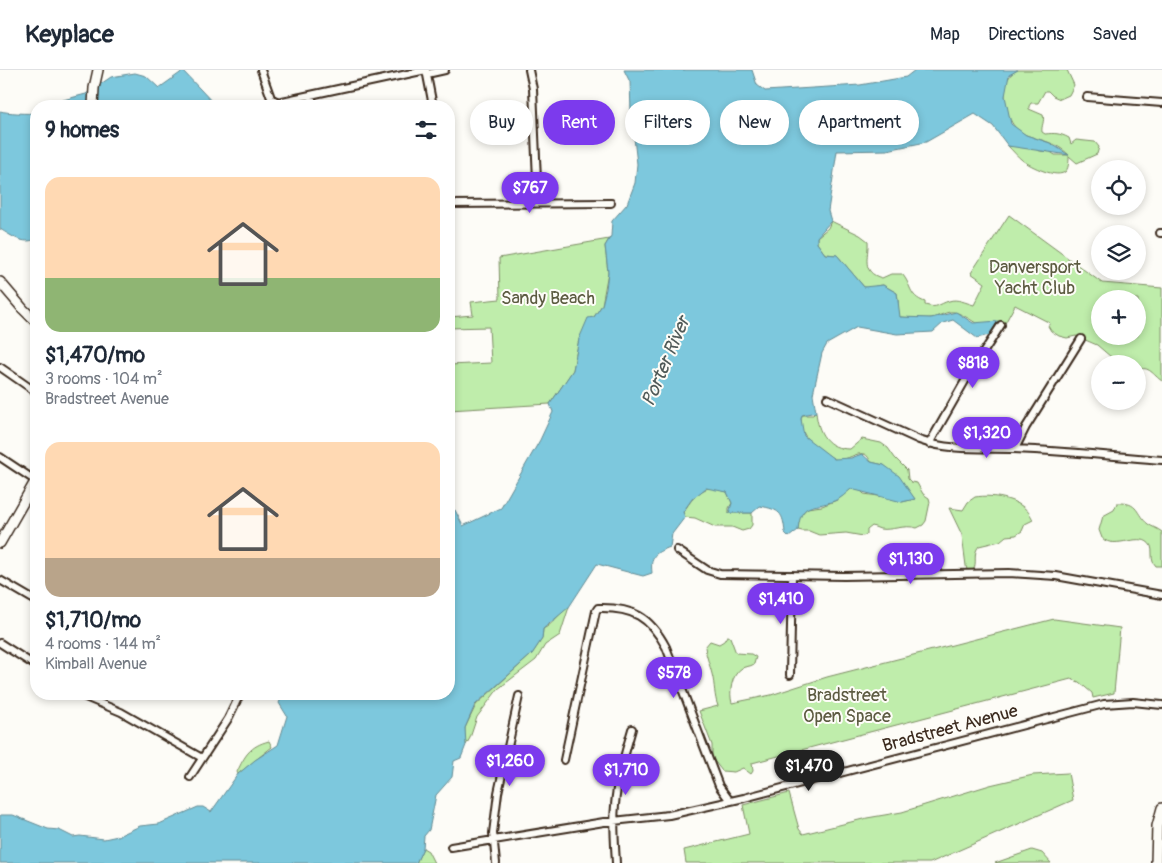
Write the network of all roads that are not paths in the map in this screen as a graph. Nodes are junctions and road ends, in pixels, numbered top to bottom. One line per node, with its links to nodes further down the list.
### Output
1 (98, 70): 8 (main road)
2 (261, 70): 9 (street)
3 (446, 70): 5 (street)
4 (529, 70): 14 (street)
5 (426, 71): 6 (street); 12 (street)
6 (311, 95): 10 (street); 11 (street)
7 (1087, 98): 13 (street)
8 (94, 100)
9 (274, 100)
10 (287, 100)
11 (312, 100)
12 (432, 100)
13 (1162, 103)
14 (538, 203): 15 (street); 16 (street)
15 (611, 203)
16 (455, 204)
17 (0, 282): 18 (main road)
18 (30, 317)
19 (1001, 325): 24 (street)
20 (1081, 339): 25 (street)
21 (0, 367): 22 (street)
22 (30, 388)
23 (827, 398): 24 (street)
24 (929, 444): 25 (street)
25 (1015, 449): 27 (street)
26 (0, 457): 28 (street)
27 (1162, 460)
28 (30, 477)
29 (30, 491): 30 (main road)
30 (0, 543)
31 (677, 550): 32 (street)
32 (792, 575): 34 (street); 38 (street)
33 (0, 580): 35 (street)
34 (1162, 595)
35 (30, 598)
36 (0, 643): 37 (street)
37 (30, 662)
38 (790, 675)
39 (519, 696): 50 (street)
40 (89, 700): 44 (street)
41 (237, 700): 44 (street)
42 (1162, 705): 47 (street, Bradstreet Avenue)
43 (632, 728): 49 (street)
44 (202, 758): 46 (street)
45 (564, 760): 47 (street)
46 (190, 777)
47 (730, 801): 49 (street, Bradstreet Avenue)
48 (1162, 808): 54 (main road)
49 (614, 821): 50 (street, Bradstreet Avenue); 53 (street)
50 (494, 841): 51 (street, Bradstreet Avenue); 52 (street)
51 (451, 847)
52 (496, 863)
53 (616, 863)
54 (1156, 863)

